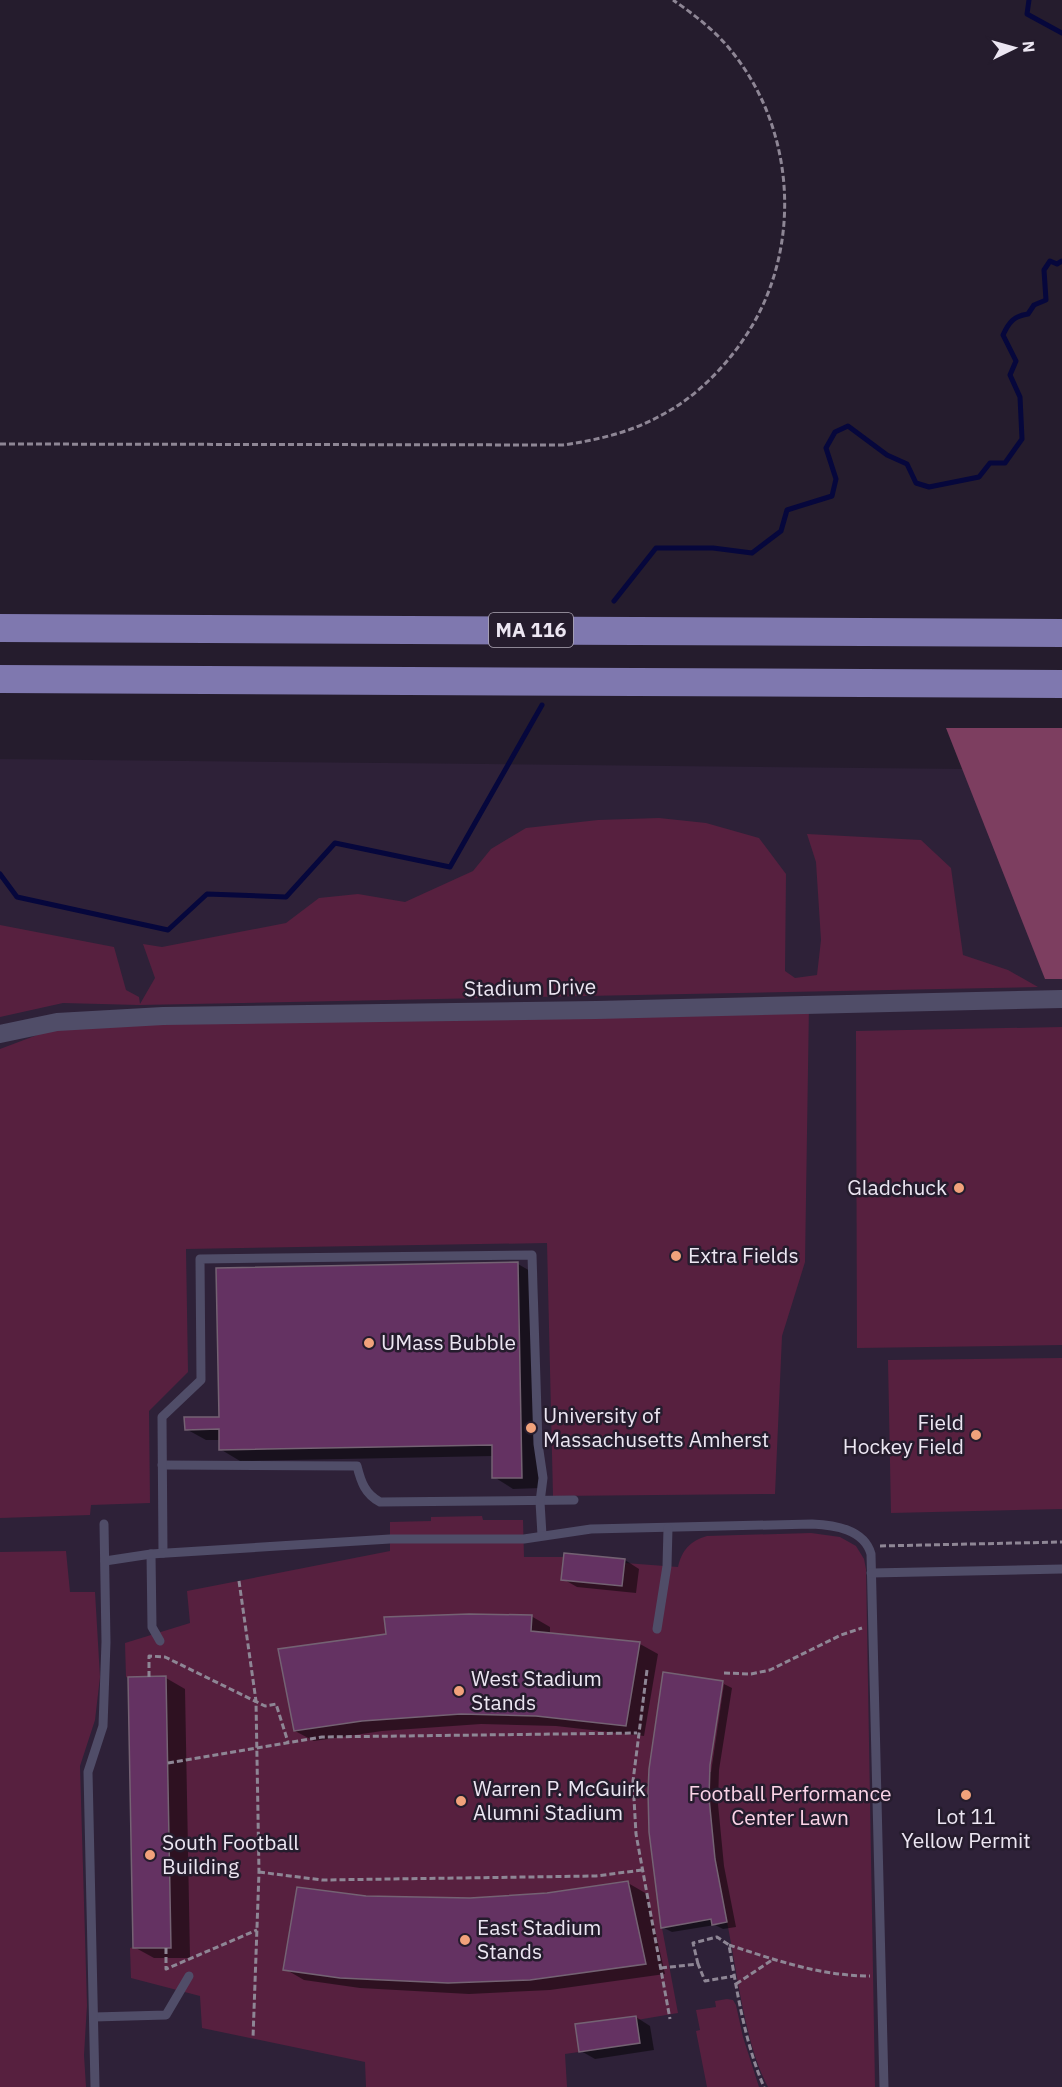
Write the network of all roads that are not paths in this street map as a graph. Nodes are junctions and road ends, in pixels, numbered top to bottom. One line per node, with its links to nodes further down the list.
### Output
1 (0, 628): 2 (main road, MA 116)
2 (1062, 633)
3 (0, 679): 4 (main road)
4 (1062, 684)
5 (1062, 999): 6 (street, Stadium Drive)
6 (0, 1034)
7 (162, 1465): 9 (lane); 9 (lane); 13 (lane)
8 (574, 1500): 9 (lane)
9 (540, 1502): 12 (lane)
10 (104, 1524): 15 (lane)
11 (668, 1528): 12 (lane); 17 (lane); 18 (lane)
12 (542, 1535): 13 (lane)
13 (163, 1553): 14 (lane)
14 (151, 1554): 15 (lane); 19 (lane)
15 (105, 1561): 21 (lane)
16 (1062, 1569): 17 (lane)
17 (871, 1573): 23 (lane)
18 (657, 1629)
19 (160, 1641)
20 (189, 1976): 21 (lane)
21 (94, 2017): 22 (lane)
22 (95, 2087)
23 (884, 2087)

